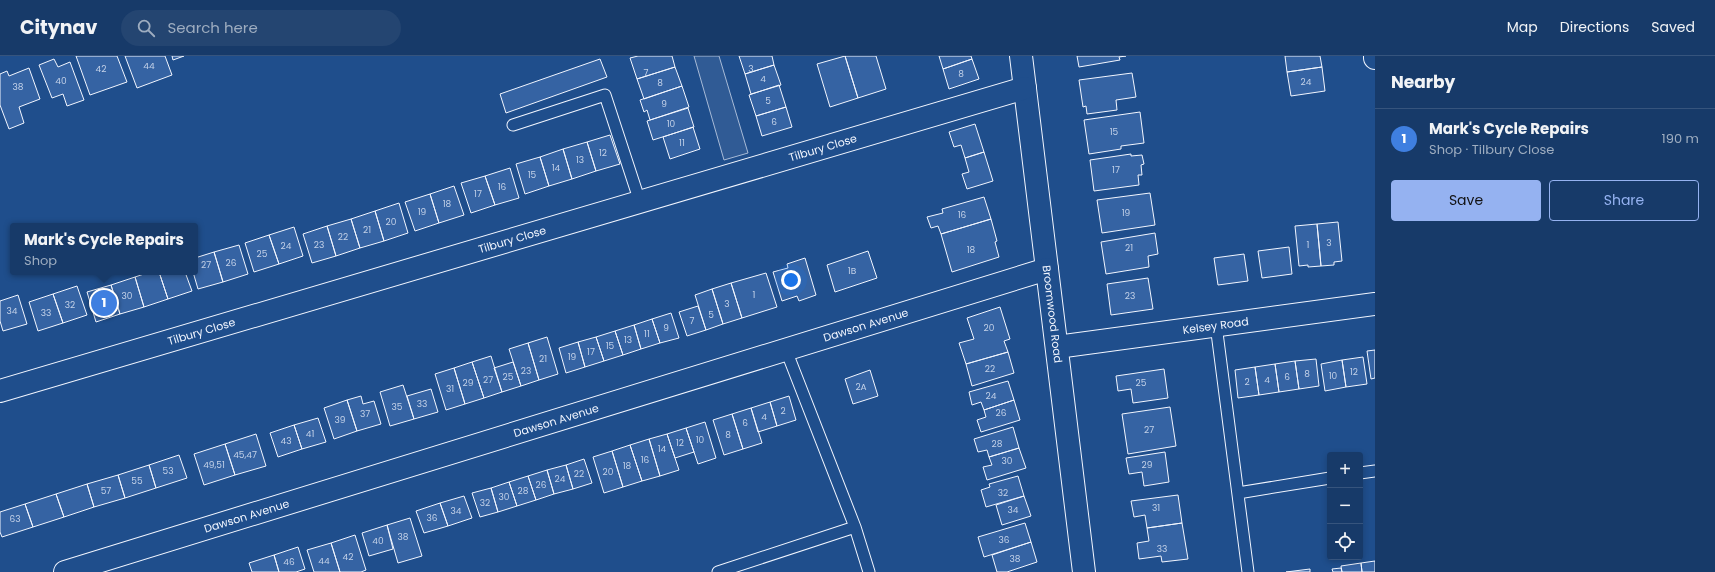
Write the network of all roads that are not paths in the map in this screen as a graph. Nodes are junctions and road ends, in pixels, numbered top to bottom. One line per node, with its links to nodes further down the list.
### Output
1 (1021, 56): 2 (street, Broomwood Road)
2 (1025, 88): 4 (street, Tilbury Close); 5 (street, Broomwood Road)
3 (513, 125): 4 (lane)
4 (640, 202): 10 (street, Tilbury Close)
5 (1047, 269): 8 (street, Broomwood Road); 9 (street, Dawson Avenue)
6 (1375, 304): 7 (street, Kelsey Road)
7 (1216, 325): 8 (street, Kelsey Road); 14 (lane)
8 (1057, 346): 19 (street, Broomwood Road)
9 (786, 350): 15 (lane); 16 (street, Dawson Avenue)
10 (0, 391)
11 (1375, 471): 12 (lane)
12 (1363, 473)
13 (1327, 478): 14 (lane)
14 (1238, 493): 20 (lane)
15 (855, 528): 17 (lane); 18 (lane)
16 (64, 572)
17 (718, 572)
18 (869, 572)
19 (1084, 572)
20 (1248, 572)

